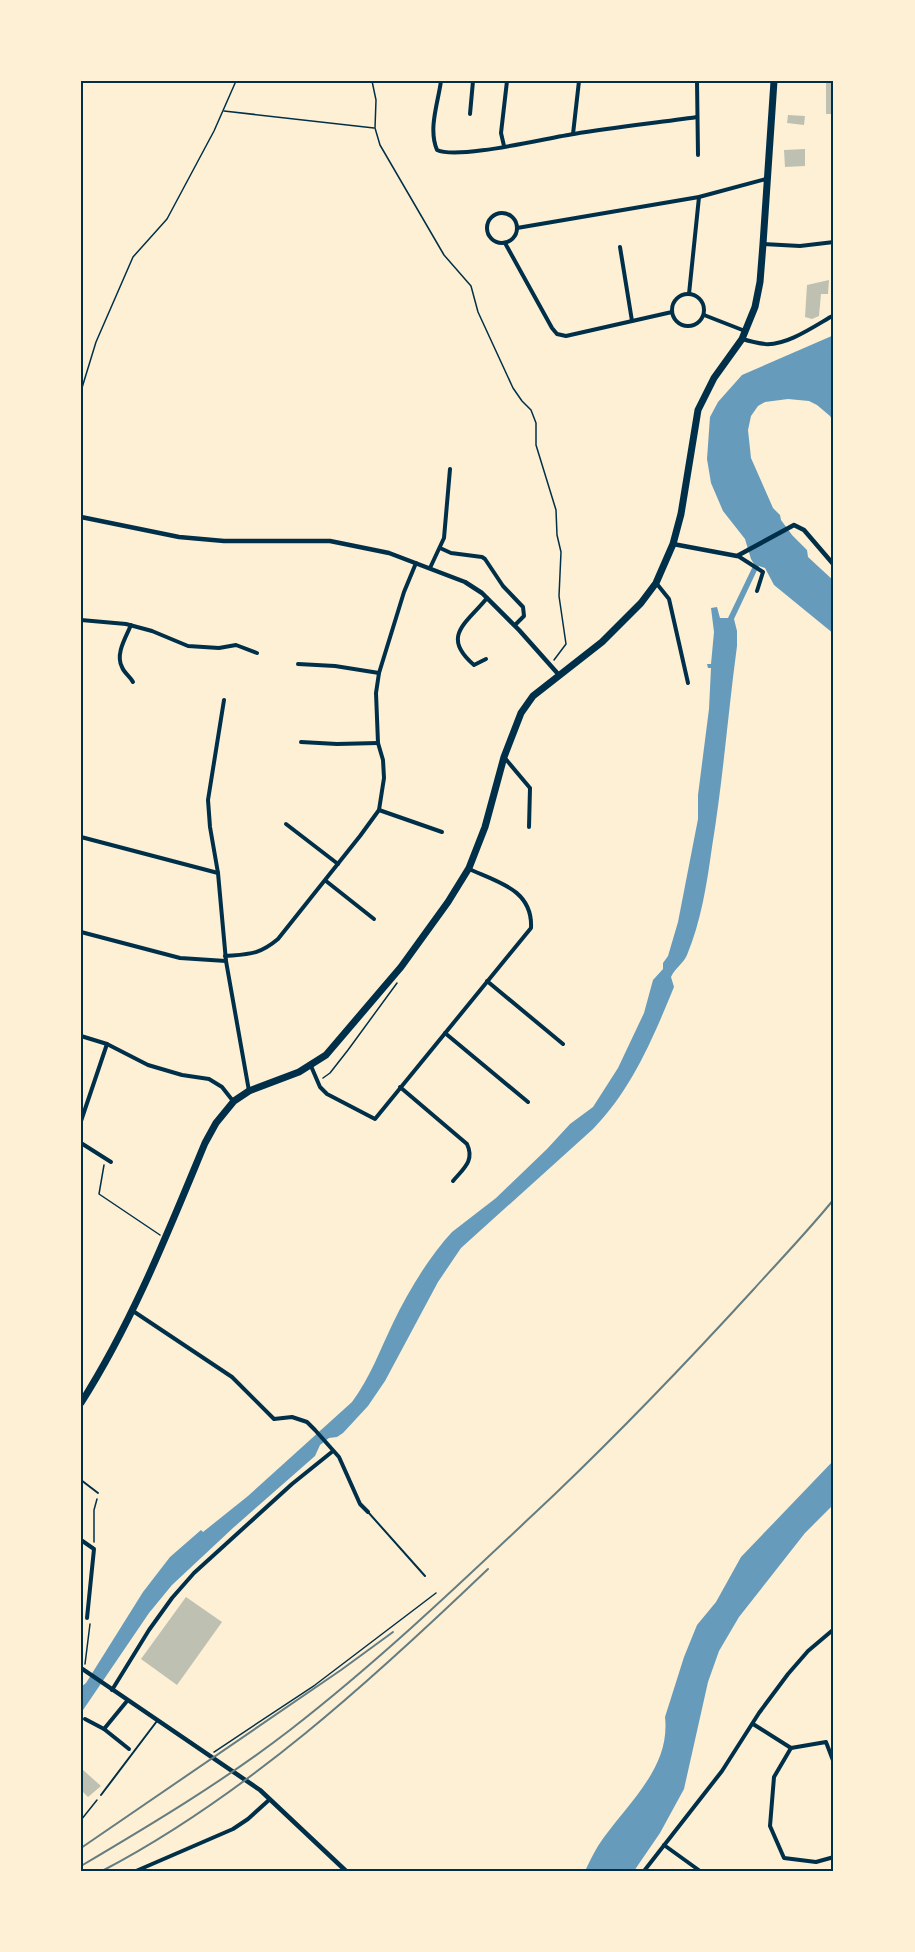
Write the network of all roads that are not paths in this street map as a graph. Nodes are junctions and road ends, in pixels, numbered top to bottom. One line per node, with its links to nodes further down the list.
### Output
1 (441, 81): 10 (street)
2 (473, 81): 7 (street)
3 (507, 81): 10 (street)
4 (579, 81): 9 (street)
5 (698, 81): 8 (street)
6 (774, 81): 12 (highway)
7 (470, 114)
8 (698, 117): 9 (street); 11 (street)
9 (573, 134): 10 (street)
10 (504, 146)
11 (698, 155)
12 (767, 179): 13 (street); 17 (highway)
13 (699, 197): 14 (street); 19 (street)
14 (517, 228): 16 (street); 16 (street)
15 (834, 242): 17 (street)
16 (505, 243): 23 (street)
17 (763, 244): 24 (highway)
18 (620, 247): 23 (street)
19 (689, 294): 20 (street); 21 (street)
20 (672, 312): 21 (street); 23 (street)
21 (704, 315): 24 (street)
22 (834, 315): 25 (street)
23 (632, 321)
24 (745, 331): 25 (highway)
25 (742, 339): 28 (highway)
26 (450, 469): 29 (street)
27 (81, 517): 31 (street)
28 (673, 544): 30 (street); 34 (highway)
29 (440, 548): 33 (street); 38 (street)
30 (737, 556): 32 (street); 35 (street)
31 (416, 563): 33 (street); 43 (street)
32 (834, 564)
33 (430, 568): 36 (street)
34 (656, 584): 44 (highway); 46 (street)
35 (757, 591)
36 (488, 598): 38 (street); 41 (street)
37 (81, 620): 39 (street)
38 (514, 625): 44 (street)
39 (131, 626): 40 (street); 45 (street)
40 (257, 653)
41 (486, 659)
42 (298, 664): 43 (street)
43 (379, 673): 49 (street)
44 (559, 675): 50 (highway)
45 (133, 682)
46 (688, 682)
47 (225, 700): 58 (street)
48 (301, 742): 49 (street)
49 (378, 743): 51 (street)
50 (504, 757): 53 (street); 57 (highway)
51 (379, 810): 54 (street); 56 (street)
52 (286, 824): 56 (street)
53 (529, 826)
54 (442, 832)
55 (81, 837): 58 (street)
56 (338, 864): 59 (street)
57 (469, 868): 63 (street); 68 (highway)
58 (218, 873): 62 (street)
59 (326, 881): 60 (street); 62 (street)
60 (374, 919)
61 (81, 932): 62 (street)
62 (226, 958): 70 (street)
63 (488, 981): 64 (street); 67 (street)
64 (445, 1033): 69 (street); 72 (street)
65 (81, 1036): 66 (street)
66 (107, 1044): 71 (street); 73 (street)
67 (563, 1044)
68 (310, 1065): 69 (street); 70 (highway)
69 (400, 1087): 76 (street)
70 (249, 1092): 71 (highway)
71 (234, 1101): 77 (highway)
72 (528, 1102)
73 (81, 1121)
74 (81, 1143): 75 (street)
75 (111, 1162)
76 (453, 1181)
77 (133, 1311): 78 (highway); 79 (street)
78 (81, 1403)
79 (333, 1451): 82 (street); 88 (street)
80 (81, 1480): 81 (lane)
81 (98, 1493)
82 (368, 1512): 84 (lane)
83 (81, 1540): 85 (street)
84 (425, 1576)
85 (87, 1618)
86 (834, 1629): 92 (street)
87 (82, 1668): 88 (street)
88 (111, 1690): 89 (street)
89 (127, 1701): 91 (street); 93 (street)
90 (85, 1719): 93 (street)
91 (157, 1721): 97 (lane); 98 (street)
92 (753, 1724): 94 (street); 99 (street)
93 (104, 1730): 95 (street)
94 (791, 1748): 96 (street); 100 (street)
95 (129, 1749)
96 (834, 1762)
97 (101, 1795)
98 (269, 1800): 101 (street); 103 (street)
99 (664, 1845): 104 (street); 105 (street)
100 (834, 1857)
101 (149, 1869): 102 (street)
102 (136, 1871)
103 (346, 1871)
104 (644, 1871)
105 (700, 1871)

